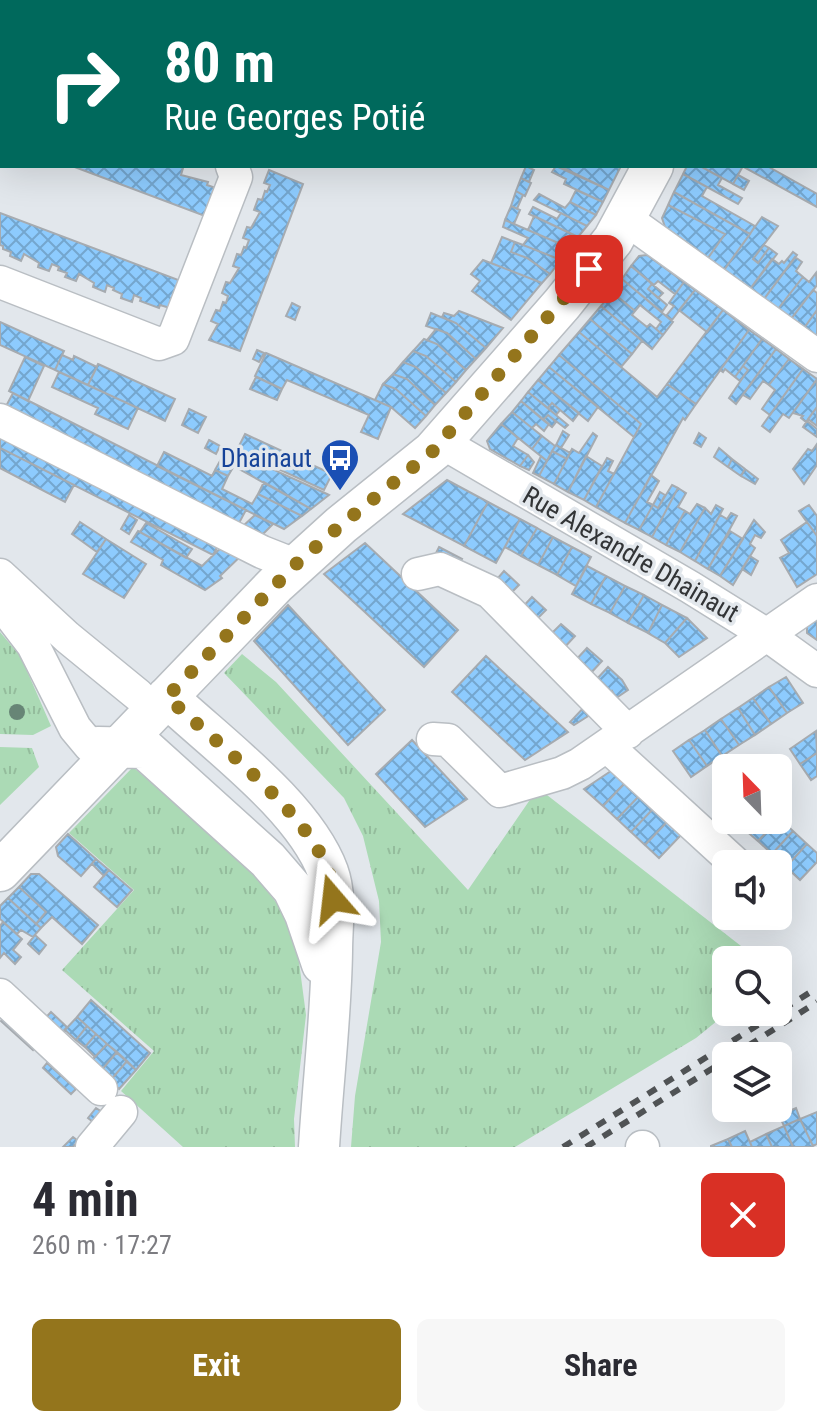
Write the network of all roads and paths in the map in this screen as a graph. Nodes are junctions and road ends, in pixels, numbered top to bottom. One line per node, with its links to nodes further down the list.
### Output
1 (233, 168): 4 (street)
2 (652, 168): 3 (main road)
3 (626, 219): 5 (street); 7 (main road)
4 (0, 282)
5 (817, 356)
6 (0, 420): 8 (street)
7 (441, 442): 8 (main road); 13 (street, Rue Alexandre Dhainaut)
8 (290, 563): 15 (main road)
9 (418, 574): 17 (street)
10 (0, 575): 15 (street)
11 (817, 600): 13 (street)
12 (0, 602): 18 (street)
13 (767, 635): 14 (street, Rue Alexandre Dhainaut); 17 (street)
14 (817, 671)
15 (152, 696): 18 (main road); 23 (main road)
16 (433, 739): 17 (street)
17 (618, 739): 20 (street)
18 (104, 747): 19 (main road); 21 (main road); 23 (main road)
19 (0, 843)
20 (723, 850)
21 (0, 871)
22 (0, 995): 24 (street)
23 (332, 997): 25 (main road)
24 (92, 1147)
25 (319, 1147)

